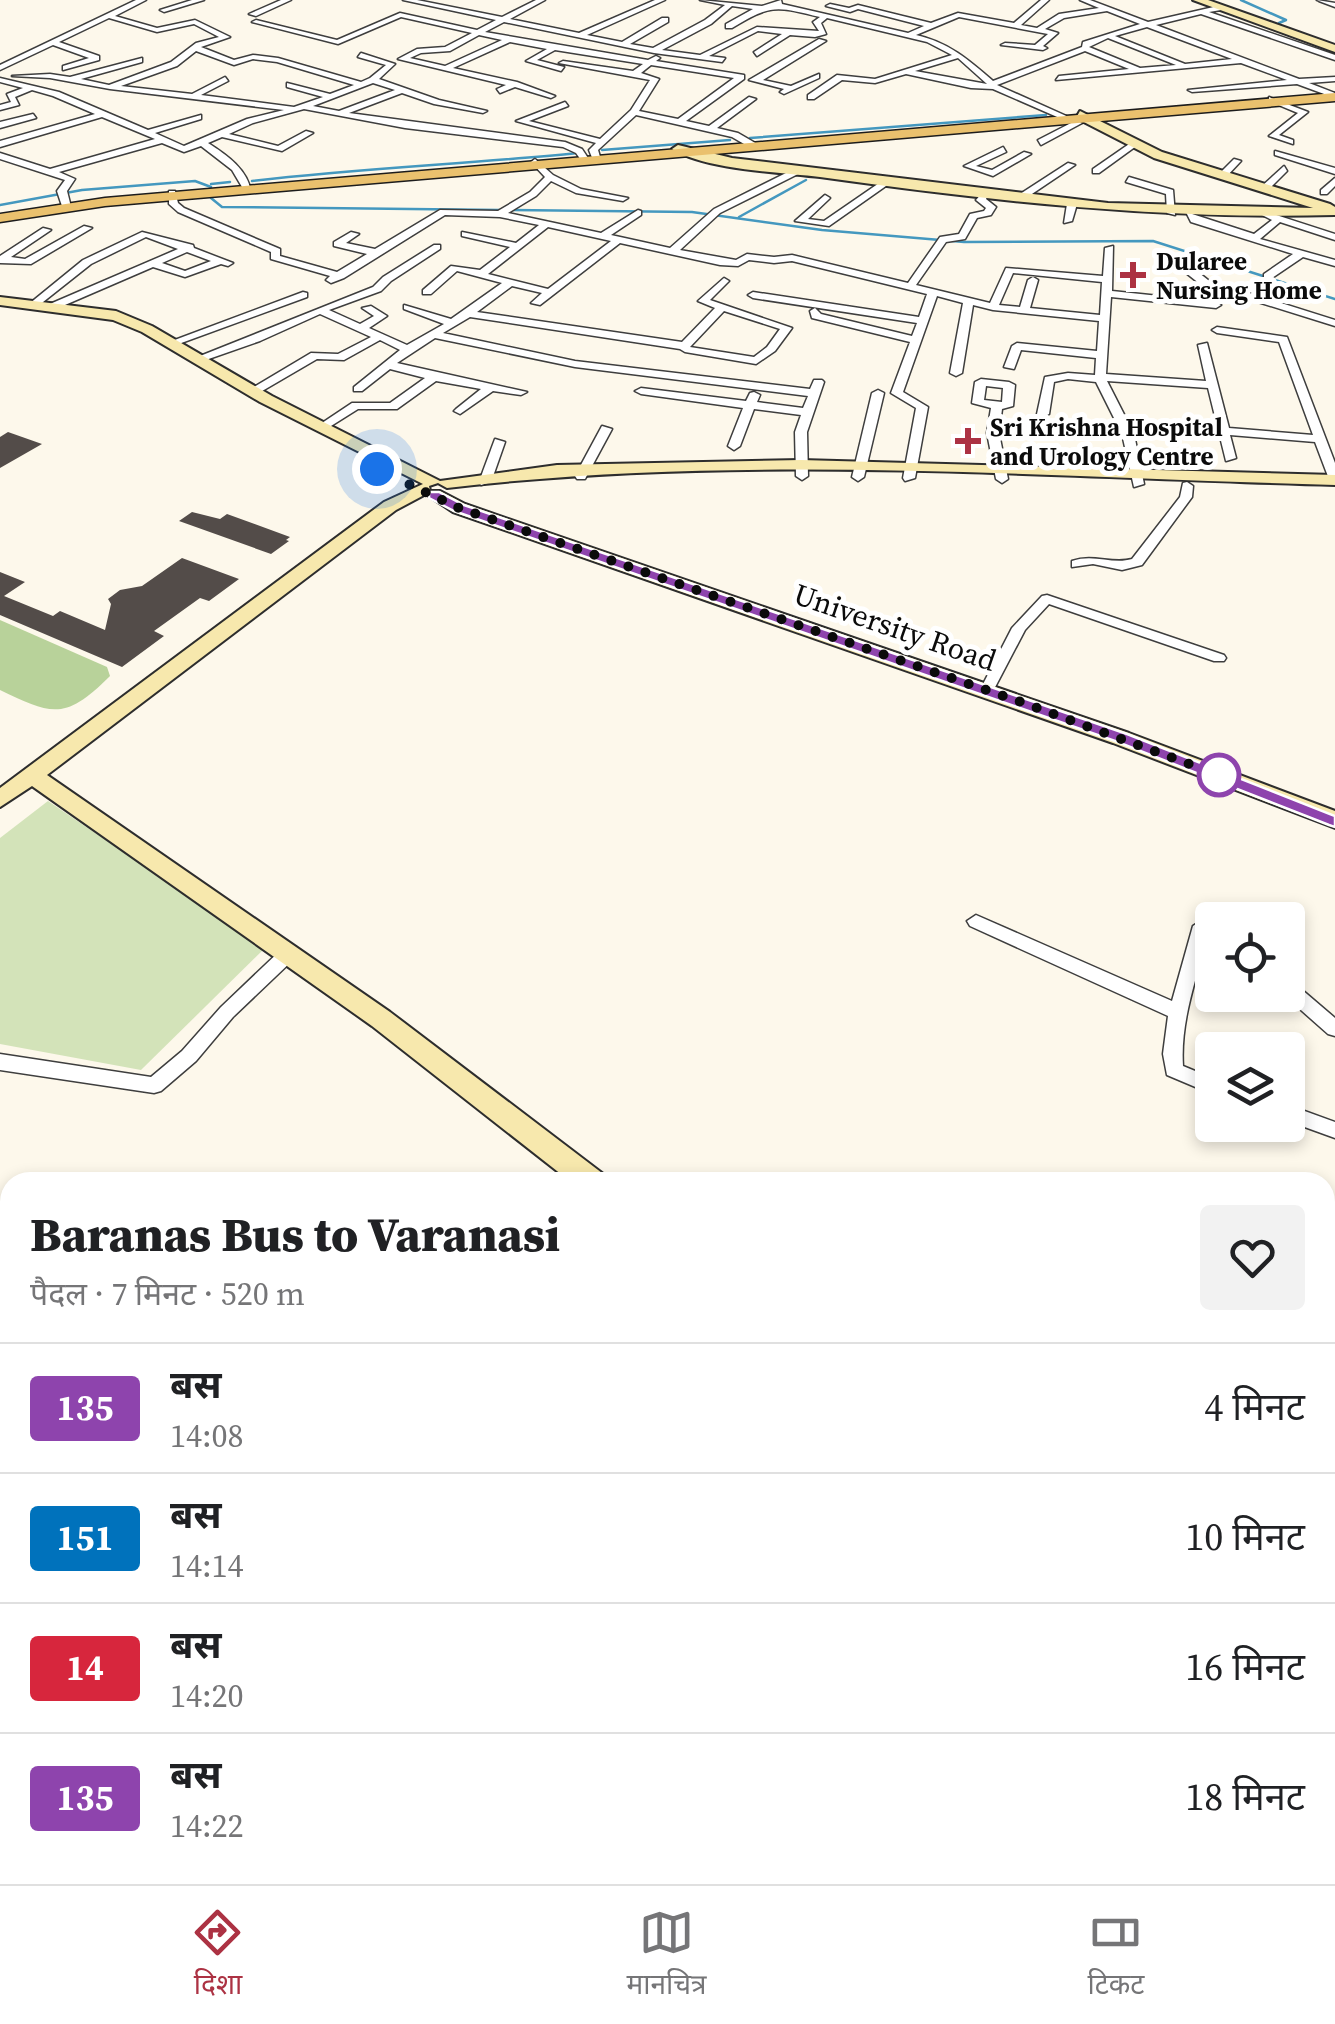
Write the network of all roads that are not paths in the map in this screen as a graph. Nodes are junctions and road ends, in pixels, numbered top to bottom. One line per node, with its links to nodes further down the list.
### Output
1 (142, 0): 21 (street)
2 (200, 0): 18 (street)
3 (288, 0): 34 (street)
4 (463, 0): 17 (street)
5 (541, 0): 23 (street)
6 (660, 0): 38 (street)
7 (704, 0): 14 (street)
8 (805, 0): 29 (street)
9 (1045, 0): 27 (street)
10 (1084, 0): 16 (street)
11 (412, 1): 17 (street); 19 (street)
12 (778, 1): 15 (street); 20 (street)
13 (1211, 3): 26 (street); 48 (main road); 56 (street)
14 (731, 4): 15 (street); 49 (street)
15 (760, 8): 28 (street)
16 (1107, 8): 26 (street); 32 (street)
17 (443, 9): 22 (street); 23 (street)
18 (164, 10)
19 (378, 12)
20 (827, 15): 33 (street); 36 (street)
21 (109, 16): 25 (street); 30 (street)
22 (422, 16)
23 (502, 20): 34 (street); 38 (street)
24 (665, 20): 42 (street)
25 (129, 22): 30 (street); 31 (street)
26 (1149, 24): 37 (street); 60 (street)
27 (1016, 25): 29 (street); 32 (street)
28 (729, 26)
29 (928, 26): 36 (street)
30 (84, 28): 41 (street)
31 (206, 29): 39 (street); 45 (street)
32 (1040, 29): 46 (street)
33 (822, 32): 35 (street); 78 (street)
34 (477, 34): 40 (street); 57 (street)
35 (787, 34): 53 (street); 55 (street)
36 (911, 34): 54 (street)
37 (1107, 35): 47 (street); 63 (street)
38 (578, 36): 42 (street)
39 (167, 40)
40 (508, 40): 44 (street); 66 (street)
41 (54, 44): 64 (street); 69 (street)
42 (622, 44): 49 (street)
43 (1005, 45): 46 (street)
44 (555, 47): 61 (street); 70 (street)
45 (196, 48): 84 (street); 85 (street)
46 (1036, 48): 50 (street)
47 (1085, 48): 50 (street); 67 (street)
48 (1335, 49)
49 (654, 51): 51 (street)
50 (1074, 51): 86 (street)
51 (665, 53): 55 (street); 61 (street)
52 (361, 54): 62 (street)
53 (757, 54)
54 (959, 55): 68 (street); 86 (street)
55 (703, 56): 59 (street)
56 (1335, 58)
57 (402, 59): 62 (street); 66 (street)
58 (138, 60): 76 (street)
59 (722, 60)
60 (1243, 60): 63 (street); 79 (street)
61 (649, 62): 70 (street); 73 (street)
62 (391, 64): 77 (street)
63 (1184, 66): 65 (street)
64 (66, 68)
65 (1158, 68): 67 (street); 72 (street)
66 (445, 69): 82 (street)
67 (1138, 70): 74 (street)
68 (903, 71): 86 (street); 97 (street)
69 (1, 74): 76 (street); 87 (street)
70 (635, 74): 107 (street)
71 (816, 76): 78 (street)
72 (1170, 76)
73 (741, 77): 78 (street); 112 (street)
74 (1059, 78)
75 (225, 79): 94 (street)
76 (68, 80): 85 (street)
77 (372, 80): 84 (street); 89 (street)
78 (756, 81)
79 (1301, 82): 90 (street); 92 (street); 92 (street)
80 (1181, 83): 90 (street)
81 (420, 84): 89 (street)
82 (514, 84): 91 (street); 95 (street)
83 (290, 85): 96 (street)
84 (362, 85): 96 (street)
85 (105, 86): 88 (street); 93 (street)
86 (992, 86): 110 (street)
87 (34, 87): 93 (street); 103 (street)
88 (140, 90): 94 (street); 98 (street)
89 (402, 90): 106 (street); 108 (street)
90 (1192, 90): 102 (street)
91 (500, 91)
92 (1334, 91): 100 (main road)
93 (62, 96): 105 (street)
94 (194, 96): 104 (street)
95 (551, 96)
96 (334, 97): 104 (street)
97 (811, 97)
98 (118, 98)
99 (752, 99): 114 (street)
100 (1274, 100): 102 (main road); 120 (street)
101 (565, 104): 129 (street)
102 (1215, 105): 110 (main road)
103 (0, 108)
104 (300, 108): 108 (street); 117 (street)
105 (102, 109): 115 (street); 122 (street)
106 (484, 111)
107 (634, 112): 112 (street); 129 (street)
108 (340, 113): 129 (street)
109 (33, 116): 113 (street)
110 (1075, 117): 119 (street); 123 (main road); 124 (main road)
111 (198, 118): 115 (street)
112 (680, 122): 114 (street)
113 (0, 125)
114 (710, 129): 124 (street)
115 (148, 133): 118 (street)
116 (309, 133): 117 (street)
117 (219, 134): 121 (street)
118 (162, 140): 121 (street); 139 (street)
119 (1042, 142)
120 (1290, 142)
121 (202, 143): 145 (street)
122 (0, 144)
123 (1135, 144): 136 (street); 140 (main road)
124 (752, 145): 126 (main road)
125 (1003, 150): 137 (street)
126 (679, 151): 129 (main road); 135 (main road)
127 (1278, 153): 138 (street)
128 (1026, 154): 137 (street)
129 (592, 155): 132 (main road)
130 (0, 156): 139 (street)
131 (1238, 161): 140 (street)
132 (536, 164): 141 (street); 145 (main road)
133 (1071, 165): 153 (street)
134 (1284, 169): 146 (street)
135 (799, 170): 143 (main road); 177 (street)
136 (1096, 170)
137 (980, 171): 147 (street)
138 (1335, 171)
139 (51, 172): 154 (street)
140 (1223, 175): 146 (main road)
141 (550, 178): 151 (street); 159 (street)
142 (1129, 180): 158 (street)
143 (888, 181): 147 (main road); 152 (street)
144 (1335, 182): 148 (street)
145 (247, 188): 150 (main road)
146 (1265, 188): 156 (main road)
147 (956, 190): 149 (main road)
148 (1324, 192)
149 (986, 194): 153 (main road); 193 (street)
150 (172, 195): 154 (main road); 185 (street)
151 (624, 198)
152 (825, 198)
153 (1020, 198): 155 (main road)
154 (63, 199): 161 (main road)
155 (1072, 204): 158 (main road); 163 (street)
156 (1335, 211): 162 (main road)
157 (638, 212): 171 (street)
158 (1172, 213): 160 (main road)
159 (500, 214): 164 (street); 179 (street)
160 (1189, 214): 162 (main road); 169 (street)
161 (0, 216)
162 (1272, 217): 169 (street); 170 (street)
163 (1068, 221)
164 (545, 225): 171 (street); 173 (street)
165 (88, 228): 180 (street)
166 (46, 230): 180 (street)
167 (354, 234): 179 (street)
168 (465, 234): 173 (street)
169 (1253, 237): 178 (street)
170 (1335, 237)
171 (600, 238): 172 (street)
172 (617, 241): 177 (street); 195 (street)
173 (517, 246): 184 (street)
174 (190, 247): 181 (street); 181 (street); 203 (street)
175 (437, 247): 211 (street)
176 (1110, 248): 187 (street)
177 (671, 252): 193 (street)
178 (1302, 252): 183 (street); 186 (street)
179 (378, 253): 185 (street)
180 (1, 260)
181 (152, 263): 206 (street)
182 (1180, 263): 218 (street)
183 (1335, 263)
184 (480, 273): 192 (street); 194 (street)
185 (340, 276): 191 (street)
186 (1268, 276)
187 (1106, 279): 197 (street); 209 (street)
188 (724, 280): 212 (street)
189 (1033, 280): 213 (street)
190 (1163, 282): 200 (street)
191 (326, 283)
192 (508, 284): 195 (street); 214 (street)
193 (910, 288): 196 (street)
194 (427, 292)
195 (550, 292): 204 (street)
196 (933, 293): 201 (street); 216 (street)
197 (1106, 293): 200 (street); 215 (street)
198 (303, 296): 224 (street)
199 (753, 296): 207 (street)
200 (1161, 299): 205 (street)
201 (969, 302): 209 (street); 232 (street)
202 (0, 304): 203 (main road); 267 (main road)
203 (34, 304): 206 (main road)
204 (536, 304)
205 (1216, 305)
206 (54, 306): 224 (main road)
207 (818, 306): 216 (street); 223 (street)
208 (408, 307): 217 (street)
209 (993, 307): 213 (street)
210 (367, 308): 219 (street)
211 (320, 310): 219 (street); 229 (street)
212 (720, 310): 227 (street); 227 (street)
213 (1024, 310): 215 (street)
214 (468, 314): 217 (street); 227 (street)
215 (1106, 319): 228 (street)
216 (920, 320): 223 (street)
217 (452, 323): 221 (street)
218 (1335, 324)
219 (360, 328): 222 (street)
220 (1218, 330): 254 (street)
221 (434, 334): 226 (street); 233 (street)
222 (378, 337): 226 (street); 243 (street)
223 (914, 340): 261 (street)
224 (169, 344): 229 (main road)
225 (1204, 345): 237 (street)
226 (408, 348): 230 (street)
227 (685, 348): 233 (street)
228 (1103, 354): 231 (street); 235 (street)
229 (196, 360): 243 (main road)
230 (390, 365): 234 (street); 240 (street)
231 (1010, 367)
232 (956, 373)
233 (672, 375): 238 (street)
234 (434, 377): 239 (street); 251 (street)
235 (1100, 378): 237 (street); 241 (street); 263 (street)
236 (1009, 385): 241 (street); 247 (street); 247 (street)
237 (1213, 385): 253 (street)
238 (758, 386): 246 (street); 249 (street)
239 (490, 387): 244 (street); 248 (street)
240 (358, 389)
241 (1046, 389): 250 (street)
242 (641, 391): 246 (street)
243 (253, 392): 251 (main road)
244 (521, 392)
245 (878, 392): 260 (street)
246 (750, 405): 249 (street); 256 (street)
247 (997, 406): 262 (street)
248 (460, 412)
249 (805, 412): 258 (street)
250 (1043, 414)
251 (323, 427): 267 (main road)
252 (606, 429): 259 (street)
253 (1224, 432): 254 (street); 257 (street)
254 (1318, 438): 265 (street)
255 (499, 442): 264 (street)
256 (734, 446)
257 (1230, 458)
258 (802, 471): 259 (main road); 260 (main road)
259 (583, 472): 264 (main road)
260 (858, 472): 261 (main road)
261 (909, 472): 262 (main road)
262 (1000, 474): 263 (main road)
263 (1136, 478): 265 (main road); 266 (main road)
264 (486, 480): 267 (main road)
265 (1335, 480)
266 (1187, 486): 268 (main road); 269 (street)
267 (435, 489): 271 (main road, University Road); 272 (main road)
268 (1335, 491)
269 (1076, 564)
270 (1218, 658): 271 (street)
271 (989, 686): 274 (main road, University Road); 275 (main road, University Road)
272 (32, 775): 273 (main road); 277 (main road)
273 (0, 799)
274 (1335, 809)
275 (1335, 820)
276 (976, 921): 280 (street)
277 (289, 953): 282 (street); 286 (main road)
278 (1195, 954): 280 (street)
279 (1305, 1003): 281 (street)
280 (1180, 1013): 283 (street)
281 (1335, 1029)
282 (0, 1062)
283 (1195, 1079)
284 (1305, 1119): 285 (street)
285 (1335, 1130)
286 (579, 1172)

